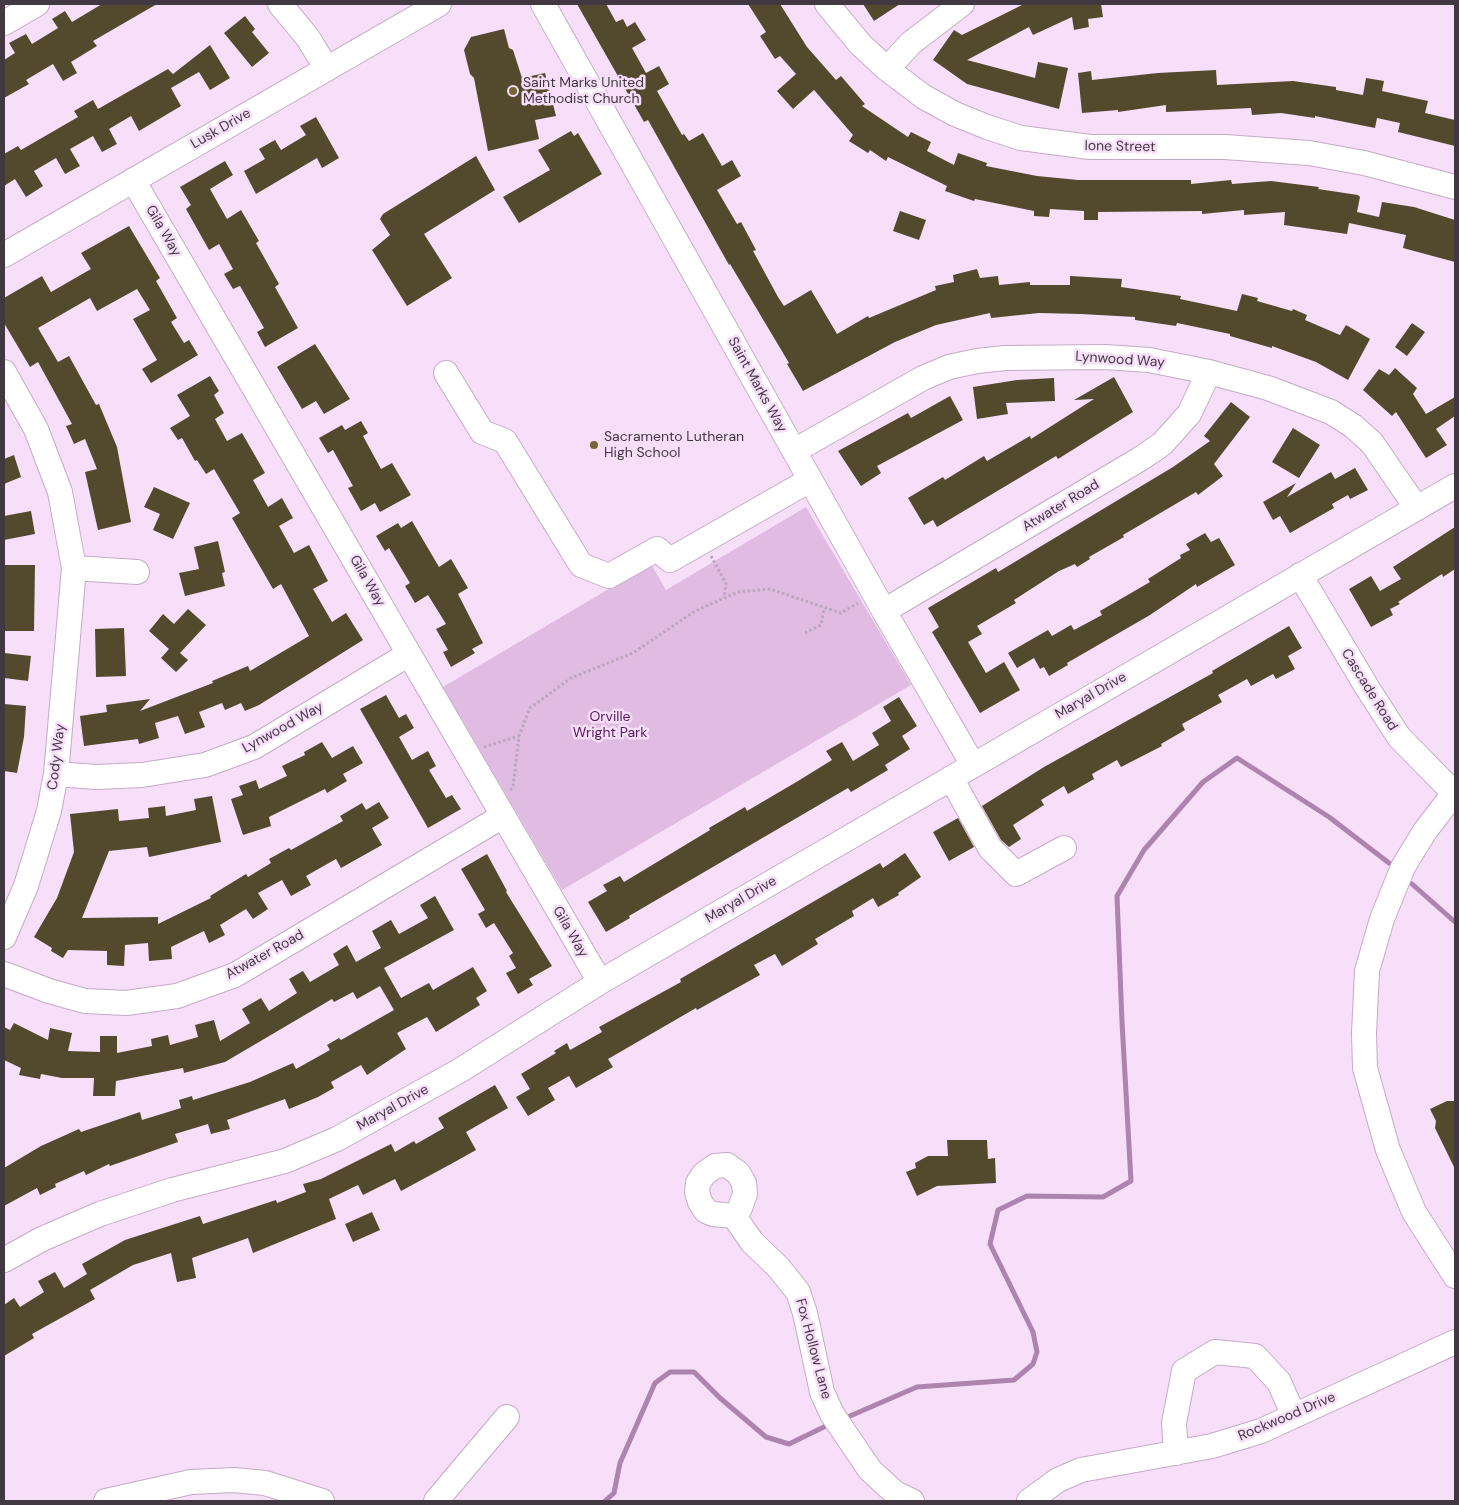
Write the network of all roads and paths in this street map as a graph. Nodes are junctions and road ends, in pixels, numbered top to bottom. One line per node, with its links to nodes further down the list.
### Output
1 (36, 4): 7 (street)
2 (280, 4): 9 (street)
3 (543, 4): 16 (street, Saint Marks Way)
4 (827, 4): 8 (street, Ione Street)
5 (962, 4): 8 (street)
6 (439, 11): 9 (street, Lusk Drive)
7 (4, 23)
8 (887, 70): 11 (street, Ione Street)
9 (325, 75): 10 (street, Lusk Drive)
10 (133, 180): 12 (street, Lusk Drive); 28 (street, Gila Way)
11 (1455, 186)
12 (4, 255)
13 (4, 372): 21 (street, Cody Way)
14 (1209, 372): 16 (street, Lynwood Way); 19 (street, Lynwood Way); 25 (street, Atwater Road)
15 (446, 373): 17 (street)
16 (794, 451): 17 (street, Saint Marks Way)
17 (810, 480): 25 (street, Saint Marks Way)
18 (1455, 486): 19 (street, Maryal Drive)
19 (1416, 507): 23 (street, Maryal Drive)
20 (709, 554): 24 (path)
21 (74, 568): 22 (street); 32 (street, Cody Way)
22 (138, 572)
23 (1300, 575): 31 (street, Maryal Drive); 34 (street, Cascade Road)
24 (724, 599): 26 (path); 29 (path)
25 (879, 602): 26 (path); 31 (street, Saint Marks Way)
26 (824, 608): 27 (path)
27 (805, 633)
28 (409, 654): 30 (street, Gila Way); 32 (street, Lynwood Way)
29 (519, 736): 30 (path); 35 (path)
30 (466, 754): 35 (street, Gila Way)
31 (973, 765): 33 (street, Maryal Drive)
32 (56, 774): 37 (street, Cody Way)
33 (951, 778): 36 (street); 39 (street, Maryal Drive)
34 (1455, 792): 42 (street)
35 (500, 811): 38 (street, Atwater Road); 39 (street, Gila Way)
36 (1064, 848)
37 (4, 937)
38 (4, 974)
39 (600, 982): 41 (street, Maryal Drive)
40 (734, 1216): 50 (street, Fox Hollow Lane)
41 (4, 1260)
42 (1455, 1276)
43 (1455, 1342): 44 (street, Rockwood Drive)
44 (1294, 1416): 46 (street, Rockwood Drive); 46 (street)
45 (507, 1417): 49 (street)
46 (1176, 1453): 51 (street, Rockwood Drive)
47 (106, 1501): 48 (street)
48 (322, 1501)
49 (436, 1501)
50 (912, 1501)
51 (1029, 1501)

